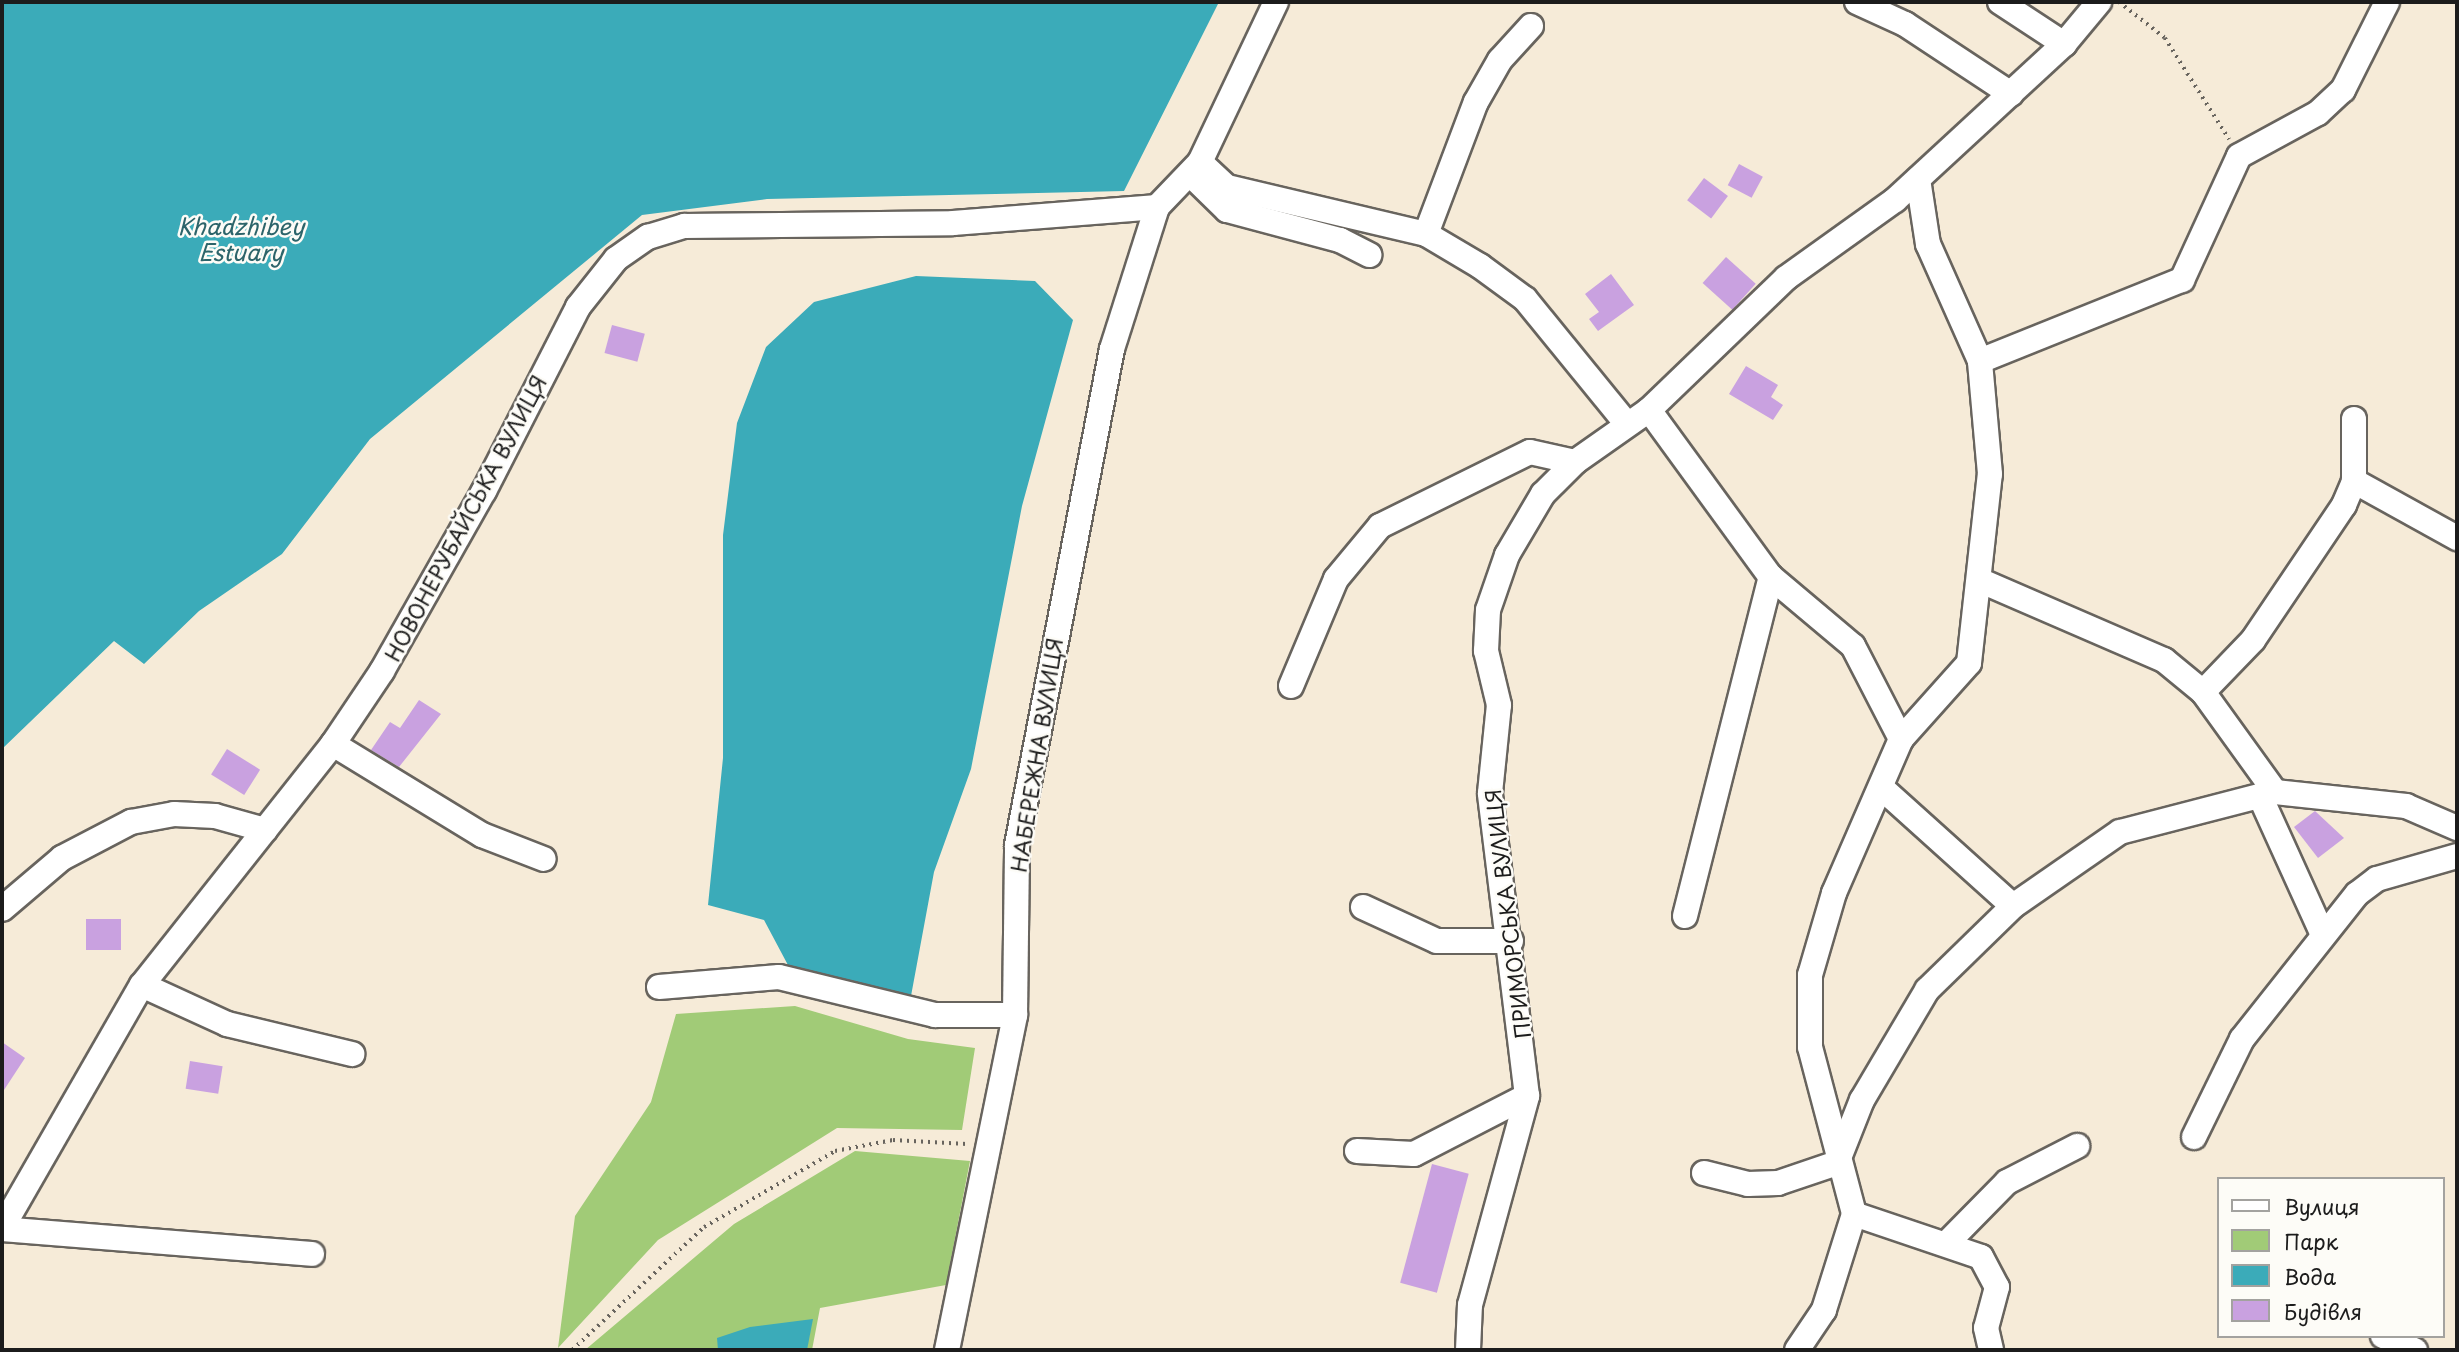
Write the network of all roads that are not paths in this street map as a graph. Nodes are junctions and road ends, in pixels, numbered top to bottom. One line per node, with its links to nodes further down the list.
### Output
1 (1276, 2): 9 (street)
2 (1857, 2): 8 (street)
3 (2000, 2): 7 (street)
4 (2099, 2): 7 (street, ПРИМОРСЬКА ВУЛИЦЯ)
5 (2387, 2): 14 (street)
6 (1531, 26): 12 (street)
7 (2064, 44): 8 (street, ПРИМОРСЬКА ВУЛИЦЯ)
8 (2011, 94): 10 (street, ПРИМОРСЬКА ВУЛИЦЯ)
9 (1196, 169): 11 (street); 12 (street); 13 (street)
10 (1918, 179): 14 (street); 15 (street, ПРИМОРСЬКА ВУЛИЦЯ)
11 (1157, 207): 26 (street, НОВОНЕРУБАЙСЬКА ВУЛИЦЯ); 41 (street, НАБЕРЕЖНА ВУЛИЦЯ)
12 (1426, 233): 17 (street)
13 (1369, 255)
14 (1980, 361): 22 (street)
15 (1649, 411): 17 (street, ПРИМОРСЬКА ВУЛИЦЯ); 21 (street)
16 (2354, 419): 19 (street)
17 (1627, 424): 18 (street, ПРИМОРСЬКА ВУЛИЦЯ)
18 (1575, 462): 23 (street); 38 (street, ПРИМОРСЬКА ВУЛИЦЯ)
19 (2354, 481): 20 (street); 24 (street)
20 (2457, 538)
21 (1770, 577): 25 (street); 36 (street)
22 (1979, 580): 24 (street); 25 (street)
23 (1291, 686)
24 (2203, 692): 28 (street)
25 (1901, 739): 27 (street)
26 (333, 744): 30 (street, НОВОНЕРУБАЙСЬКА ВУЛИЦЯ); 32 (street)
27 (1884, 790): 33 (street); 47 (street)
28 (2268, 794): 29 (street); 33 (street); 37 (street)
29 (2457, 828)
30 (265, 830): 35 (street); 39 (street, НОВОНЕРУБАЙСЬКА ВУЛИЦЯ)
31 (2457, 856): 37 (street)
32 (544, 859)
33 (2013, 905): 47 (street)
34 (1363, 908): 38 (street)
35 (2, 909)
36 (1685, 916)
37 (2323, 935): 44 (street)
38 (1511, 941): 43 (street, ПРИМОРСЬКА ВУЛИЦЯ)
39 (142, 985): 42 (street); 50 (street, НОВОНЕРУБАЙСЬКА ВУЛИЦЯ)
40 (659, 988): 41 (street)
41 (1015, 1015): 55 (street, НАБЕРЕЖНА ВУЛИЦЯ)
42 (352, 1054)
43 (1528, 1096): 46 (street); 54 (street, ПРИМОРСЬКА ВУЛИЦЯ)
44 (2194, 1137)
45 (2077, 1146): 51 (street)
46 (1357, 1151)
47 (1837, 1163): 48 (street); 49 (street)
48 (1704, 1172)
49 (1854, 1214): 51 (street); 56 (street)
50 (2, 1228): 52 (street)
51 (1948, 1241): 57 (street)
52 (312, 1254)
53 (2388, 1338): 58 (street)
54 (1466, 1348)
55 (947, 1350)
56 (1797, 1350)
57 (1991, 1350)
58 (2415, 1350)

